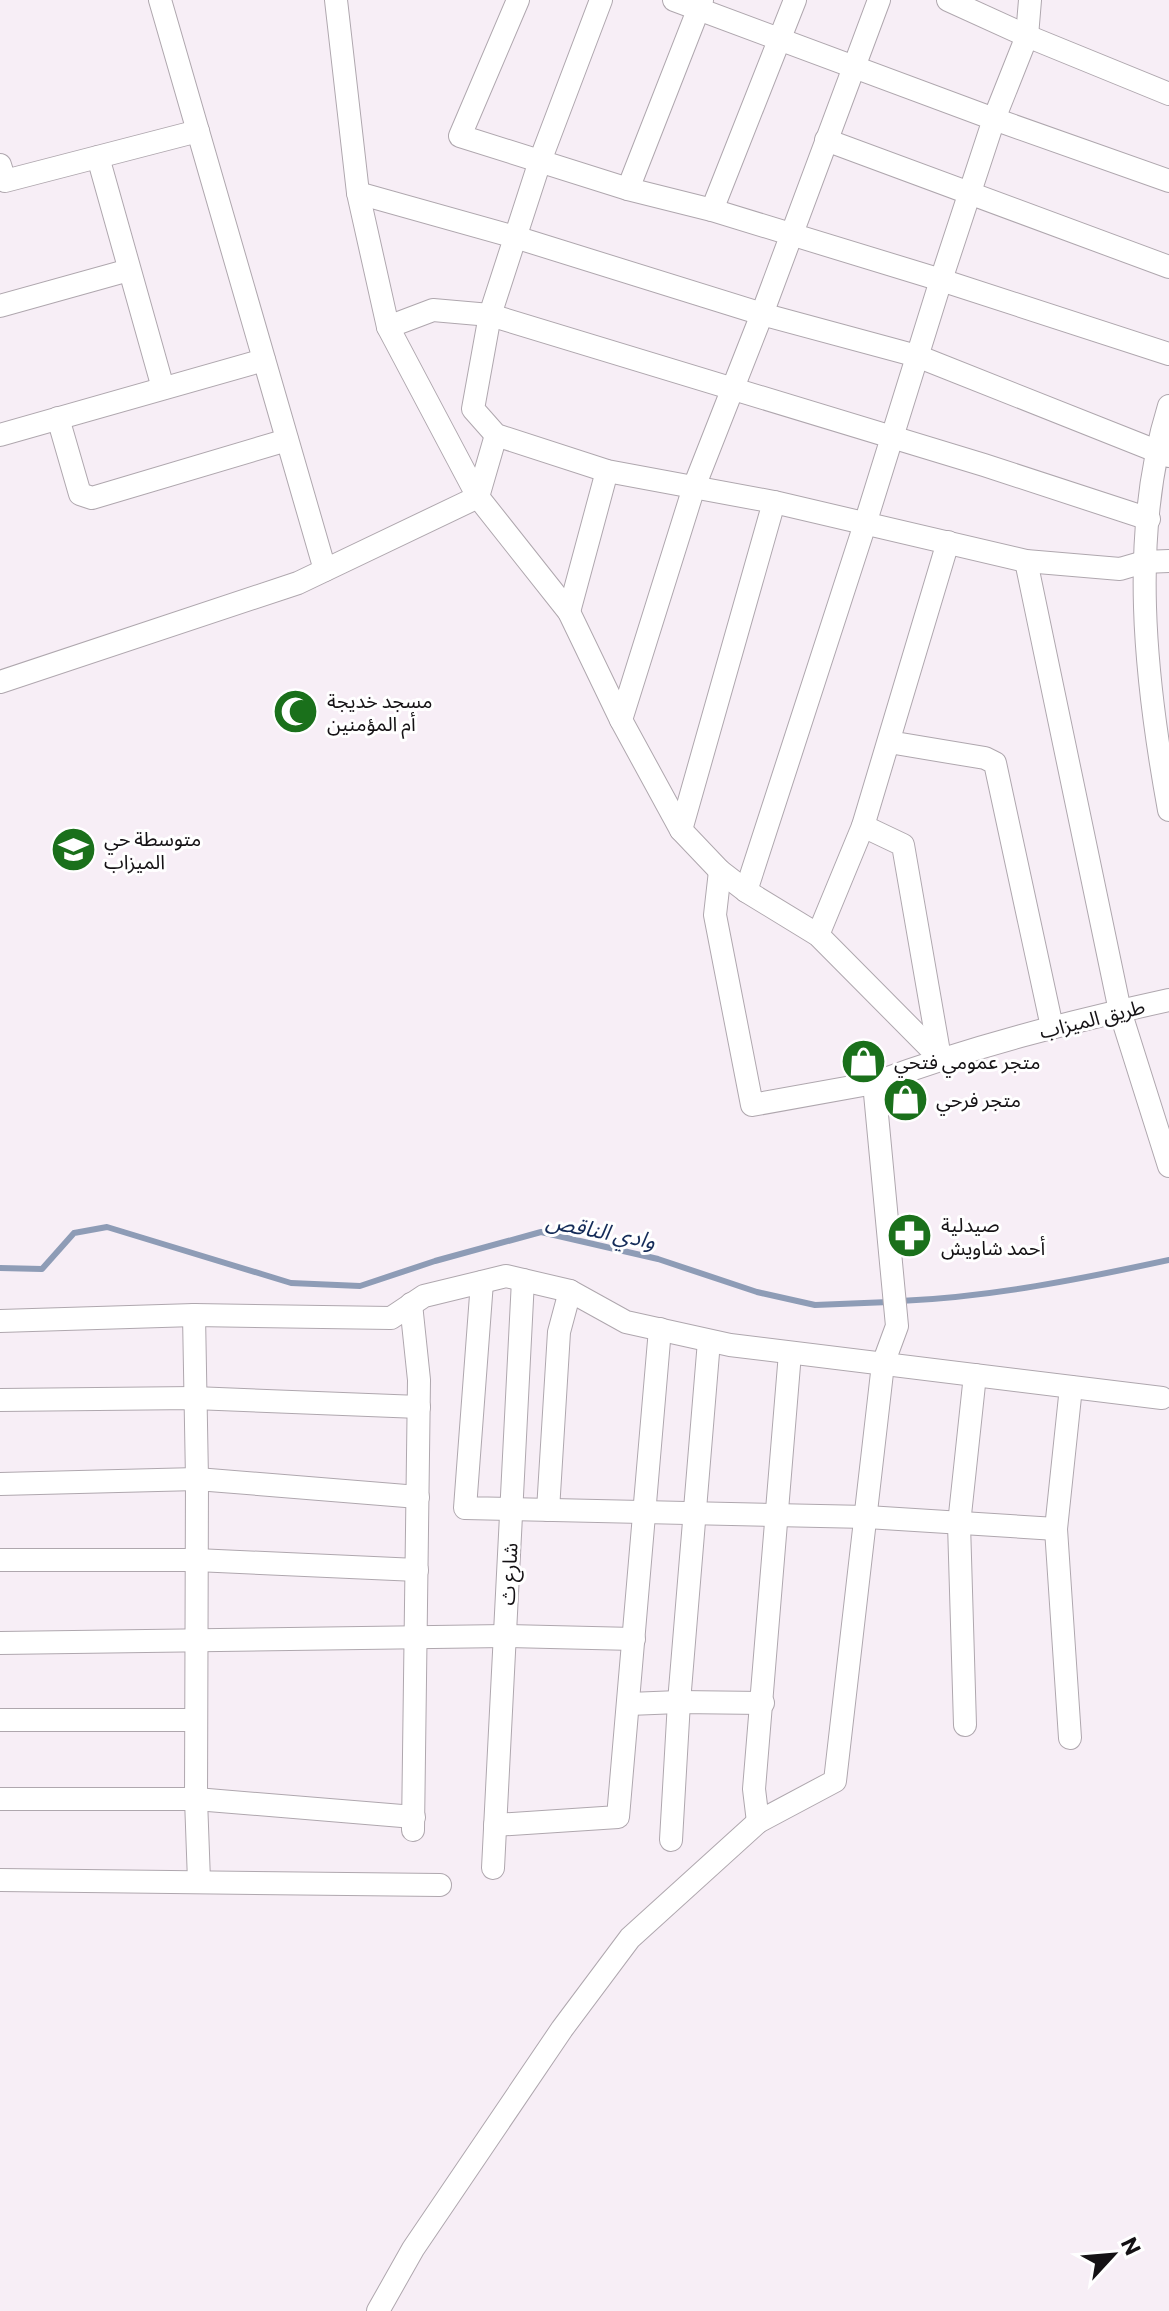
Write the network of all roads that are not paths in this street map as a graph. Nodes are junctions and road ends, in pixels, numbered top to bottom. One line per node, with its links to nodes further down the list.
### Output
1 (160, 0): 16 (street)
2 (336, 0): 23 (street)
3 (518, 0): 19 (street)
4 (601, 0): 19 (street)
5 (674, 0): 10 (street)
6 (795, 0): 12 (street)
7 (879, 0): 13 (street)
8 (948, 0): 11 (street)
9 (1030, 0): 11 (street)
10 (701, 4): 12 (street); 22 (street)
11 (1027, 36): 14 (street); 15 (street)
12 (779, 38): 13 (street); 25 (street)
13 (854, 67): 15 (street); 17 (street)
14 (1169, 94)
15 (994, 119): 21 (street); 24 (street)
16 (198, 131): 18 (street); 37 (street)
17 (826, 140): 24 (street); 26 (street)
18 (98, 157): 20 (street); 29 (street)
19 (540, 161): 22 (street); 27 (street)
20 (0, 165)
21 (1169, 181)
22 (628, 189): 25 (street)
23 (358, 193): 27 (street); 34 (street)
24 (971, 194): 28 (street); 30 (street)
25 (712, 210): 26 (street)
26 (791, 236): 30 (street); 32 (street)
27 (515, 237): 32 (street); 33 (street)
28 (1169, 267)
29 (129, 270): 31 (street); 38 (street)
30 (941, 280): 35 (street); 36 (street)
31 (0, 306)
32 (762, 314): 36 (street); 39 (street)
33 (490, 315): 34 (street); 39 (street); 43 (street)
34 (388, 327): 49 (street)
35 (1169, 354)
36 (917, 356): 44 (street); 46 (street)
37 (264, 360): 38 (street); 45 (street)
38 (163, 388): 41 (street)
39 (731, 388): 44 (street); 48 (street)
40 (1169, 406): 46 (street)
41 (58, 418): 42 (street); 45 (street)
42 (0, 435)
43 (496, 435): 47 (street); 49 (street)
44 (892, 437): 51 (street); 52 (street)
45 (287, 440): 57 (street)
46 (1162, 453): 51 (street)
47 (607, 471): 48 (street); 58 (street)
48 (694, 487): 50 (street); 61 (street)
49 (478, 497): 57 (street); 58 (street)
50 (774, 502): 52 (street); 66 (street)
51 (1149, 519): 56 (street)
52 (865, 524): 53 (street); 68 (street)
53 (948, 542): 54 (street); 62 (street)
54 (1026, 561): 56 (street); 71 (street)
55 (1169, 561): 56 (street)
56 (1144, 562): 59 (street)
57 (325, 570): 60 (street)
58 (569, 612): 61 (street)
59 (1158, 637): 63 (street)
60 (0, 682)
61 (621, 720): 66 (street)
62 (889, 742): 65 (street); 72 (street)
63 (1163, 743): 64 (street)
64 (1169, 810)
65 (863, 826): 69 (street); 73 (street)
66 (681, 830): 67 (street)
67 (720, 871): 68 (street); 74 (street, طريق الميزاب)
68 (746, 891): 69 (street)
69 (818, 935): 73 (street)
70 (1169, 1000): 71 (street, طريق الميزاب)
71 (1120, 1011): 72 (street, طريق الميزاب); 75 (street)
72 (1052, 1027): 73 (street, طريق الميزاب)
73 (940, 1058): 74 (street, طريق الميزاب)
74 (874, 1083): 85 (street)
75 (1169, 1166)
76 (523, 1280): 77 (street); 78 (street); 95 (street, شارع ث)
77 (482, 1282): 79 (street); 95 (street)
78 (570, 1291): 82 (street); 96 (street)
79 (411, 1304): 80 (street); 91 (street)
80 (194, 1315): 81 (street); 88 (street)
81 (0, 1321)
82 (660, 1329): 83 (street); 97 (street)
83 (709, 1341): 84 (street); 98 (street)
84 (790, 1353): 85 (street); 99 (street)
85 (883, 1364): 86 (street); 100 (street)
86 (975, 1375): 87 (street); 101 (street)
87 (1071, 1387): 89 (street); 102 (street)
88 (194, 1398): 90 (street); 91 (street); 92 (street)
89 (1162, 1398)
90 (0, 1400)
91 (419, 1407): 94 (street)
92 (197, 1479): 93 (street); 94 (street); 104 (street)
93 (0, 1484)
94 (418, 1497): 105 (street)
95 (512, 1509): 96 (street); 106 (street, شارع ث)
96 (548, 1510): 97 (street)
97 (645, 1514): 98 (street); 108 (street)
98 (695, 1514): 99 (street); 111 (street)
99 (777, 1516): 100 (street); 112 (street)
100 (867, 1517): 101 (street); 120 (street)
101 (959, 1524): 102 (street); 116 (street)
102 (1056, 1529): 117 (street)
103 (0, 1560): 104 (street)
104 (196, 1560): 105 (street); 109 (street)
105 (417, 1570): 107 (street)
106 (505, 1636): 107 (street); 108 (street); 121 (street, شارع ث)
107 (416, 1638): 109 (street); 119 (street)
108 (634, 1639): 113 (street)
109 (195, 1640): 110 (street); 115 (street)
110 (0, 1643)
111 (679, 1702): 112 (street); 113 (street); 122 (street)
112 (763, 1703): 120 (street)
113 (629, 1704): 121 (street)
114 (0, 1720): 115 (street)
115 (195, 1720): 119 (street)
116 (965, 1725)
117 (1070, 1738)
118 (0, 1799): 119 (street)
119 (196, 1799): 125 (street)
120 (758, 1822): 127 (street)
121 (495, 1825): 123 (street, شارع ث)
122 (671, 1840)
123 (493, 1868)
124 (0, 1880): 125 (street)
125 (199, 1881): 126 (street)
126 (440, 1885)
127 (378, 2311)

